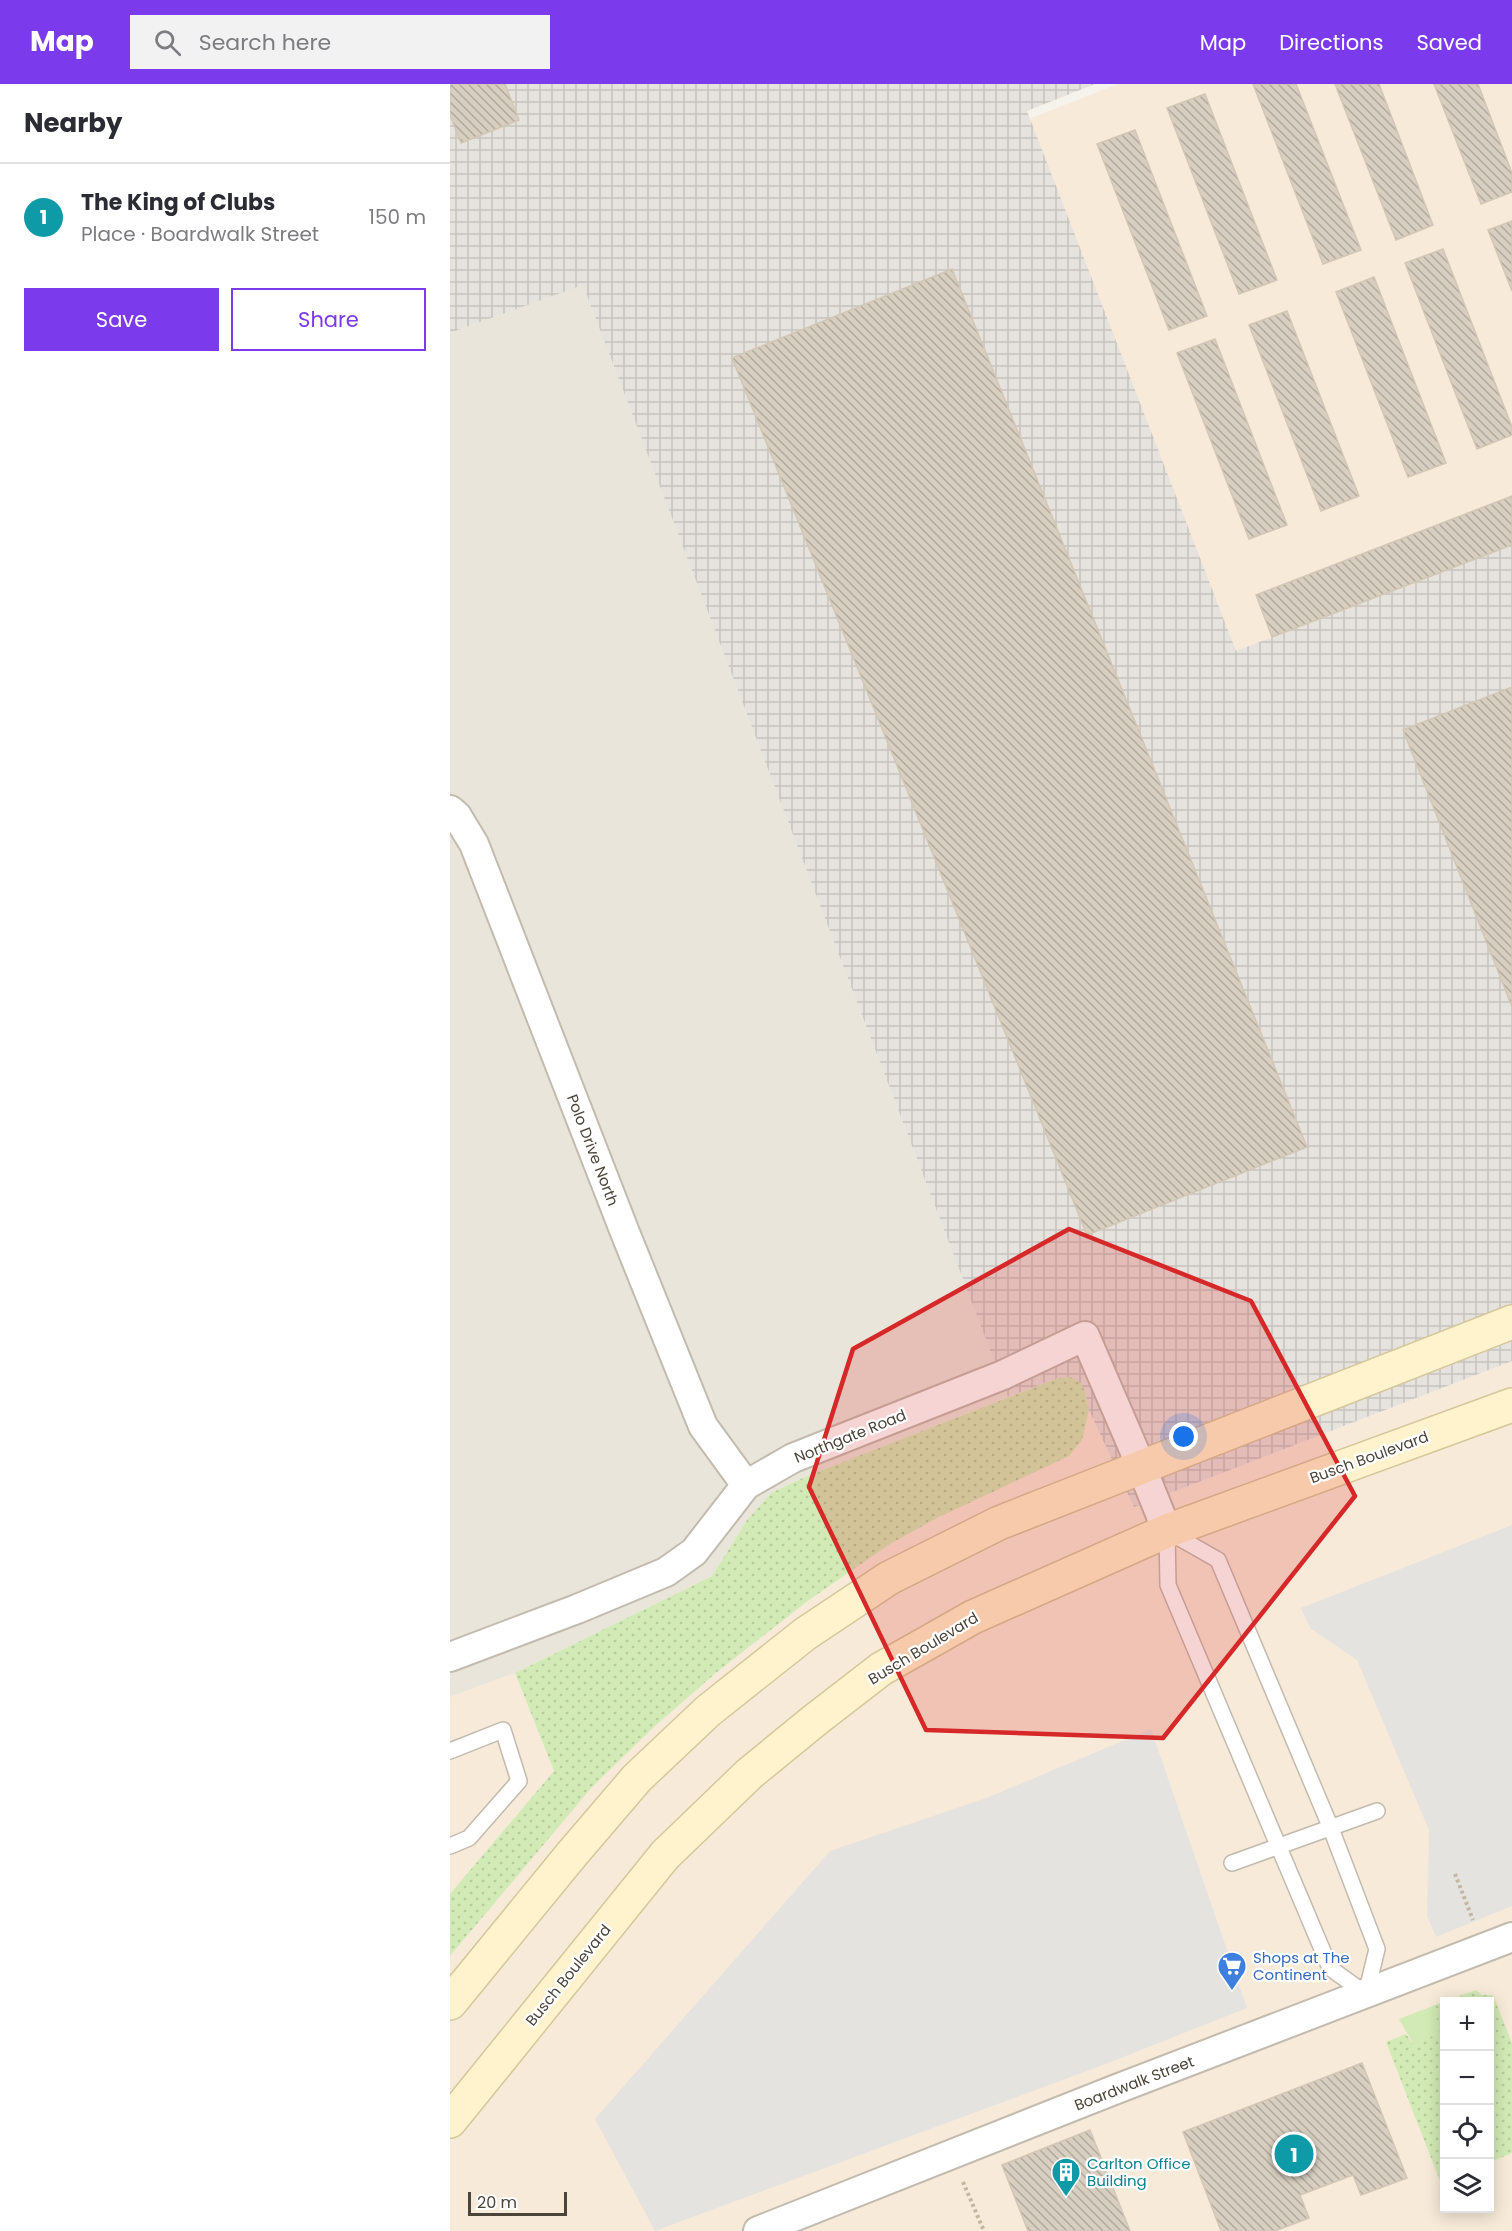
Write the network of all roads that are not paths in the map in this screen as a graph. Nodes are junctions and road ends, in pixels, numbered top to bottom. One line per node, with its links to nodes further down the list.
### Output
1 (450, 810): 5 (street, Polo Drive North)
2 (1512, 1322): 4 (main road)
3 (1512, 1405): 6 (main road, Busch Boulevard)
4 (1141, 1466): 5 (street, Northgate Road); 6 (street, Northgate Road); 16 (main road)
5 (746, 1485): 7 (street, Northgate Road)
6 (1167, 1531): 10 (lane); 12 (lane); 17 (main road, Busch Boulevard)
7 (450, 1657)
8 (450, 1751): 11 (lane)
9 (1377, 1811): 10 (lane)
10 (1330, 1826): 12 (lane); 15 (lane)
11 (450, 1846)
12 (1280, 1846): 13 (lane); 15 (lane)
13 (1232, 1863)
14 (1512, 1937): 15 (street, Boardwalk Street)
15 (1366, 1994): 18 (street, Boardwalk Street)
16 (450, 2003)
17 (450, 2121)
18 (758, 2231)

